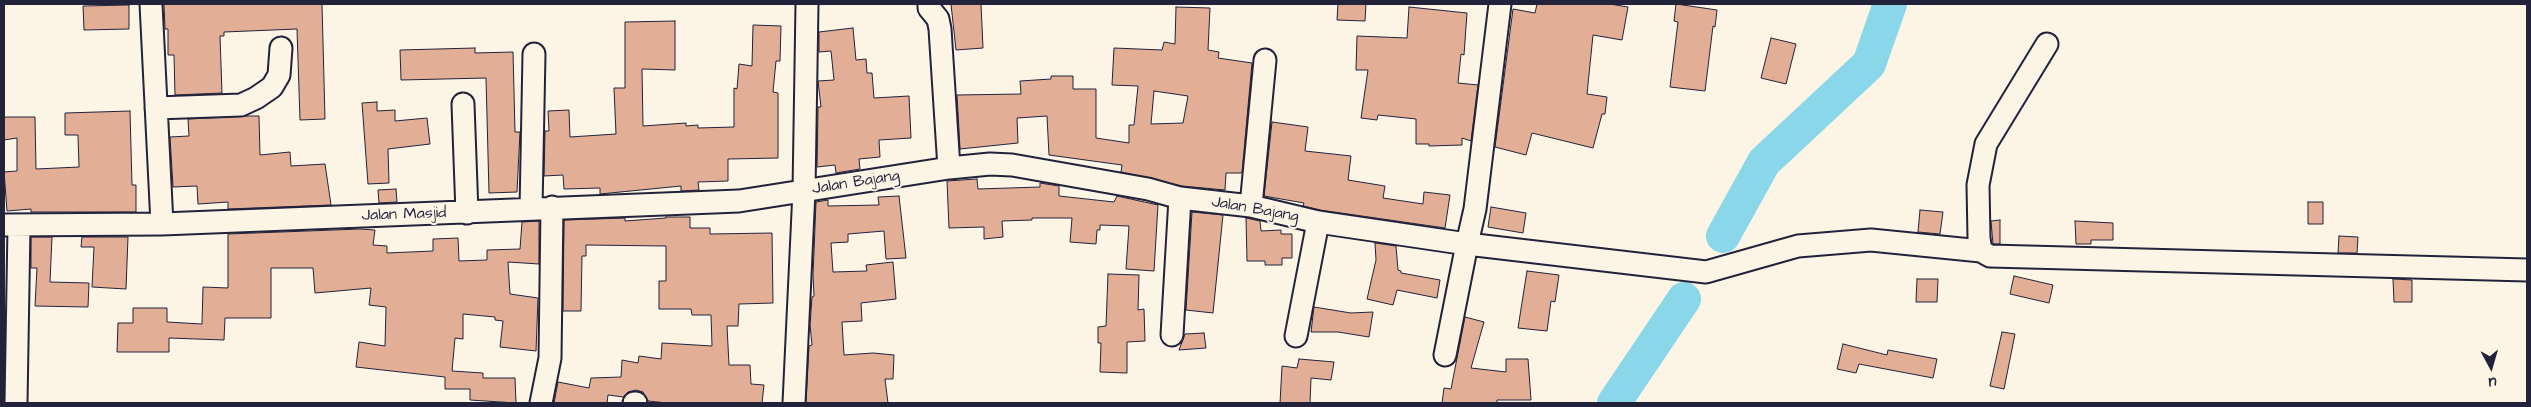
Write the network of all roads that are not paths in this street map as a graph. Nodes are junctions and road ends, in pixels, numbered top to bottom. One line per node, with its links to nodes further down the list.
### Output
1 (151, 4): 10 (street)
2 (807, 4): 12 (street)
3 (928, 4): 11 (street)
4 (1500, 4): 20 (street)
5 (2047, 44): 21 (street)
6 (281, 48): 10 (street)
7 (534, 54): 15 (street)
8 (1265, 60): 14 (street)
9 (463, 104): 16 (street)
10 (156, 108): 18 (street)
11 (949, 168): 12 (street, Jalan Bajang); 13 (street, Jalan Bajang)
12 (804, 191): 15 (street, Jalan Masjid); 28 (street)
13 (1180, 198): 14 (street, Jalan Bajang); 23 (street)
14 (1251, 206): 17 (street, Jalan Bajang)
15 (542, 208): 16 (street, Jalan Masjid); 27 (street)
16 (467, 213): 18 (street, Jalan Masjid)
17 (1318, 222): 20 (street, Jalan Bajang); 24 (street)
18 (162, 224): 19 (street, Jalan Masjid)
19 (11, 225): 26 (street)
20 (1467, 244): 21 (street, Jalan Bajang); 25 (street)
21 (1981, 251): 22 (street, Jalan Bajang)
22 (2527, 270)
23 (1172, 335)
24 (1296, 336)
25 (1445, 355)
26 (16, 403)
27 (540, 403)
28 (794, 403)

